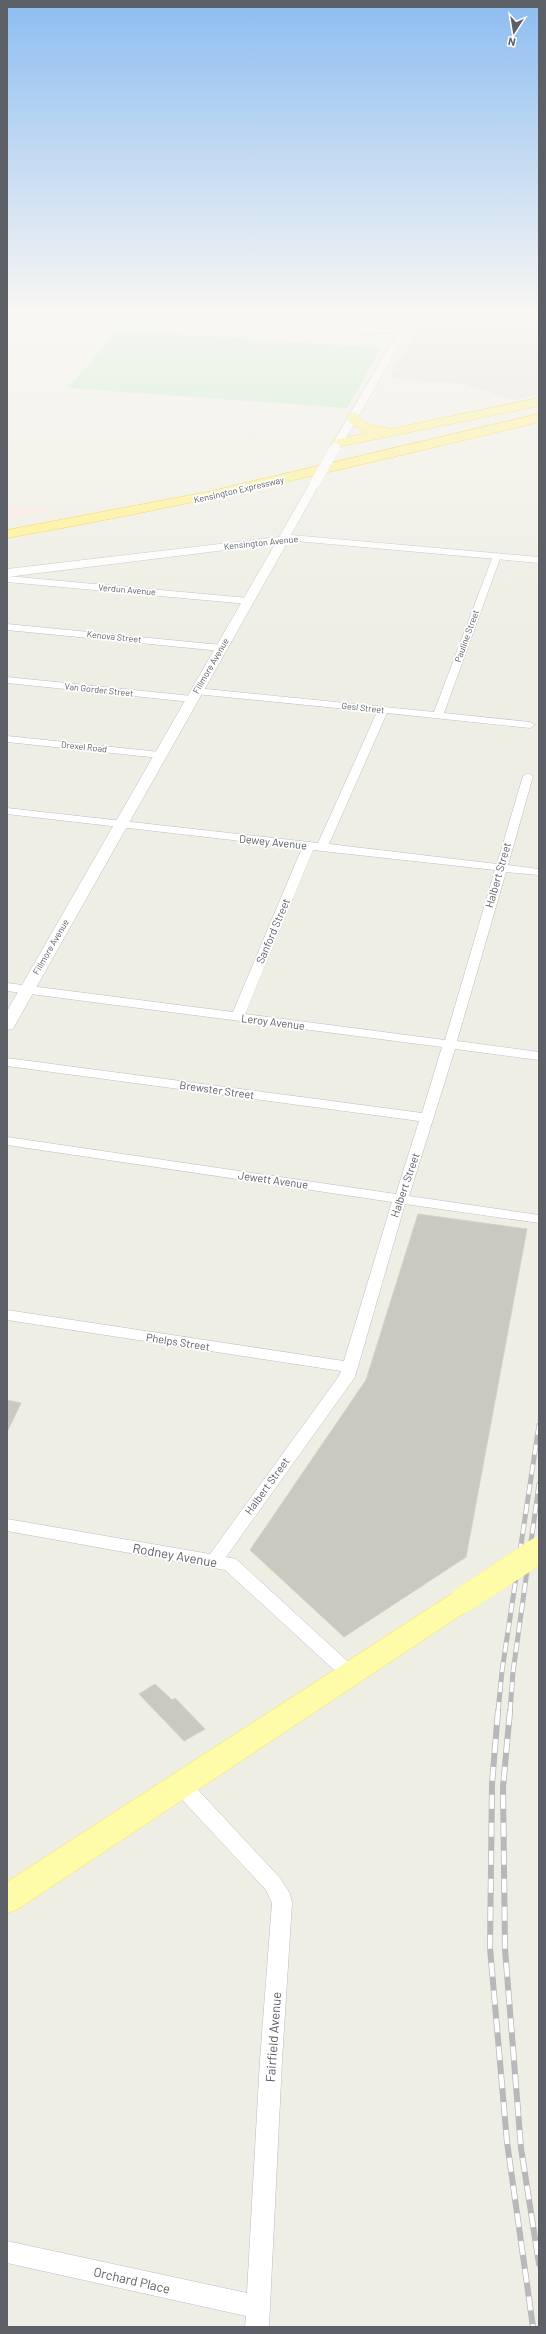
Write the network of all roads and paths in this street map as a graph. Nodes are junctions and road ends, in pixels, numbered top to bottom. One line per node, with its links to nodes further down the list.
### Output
1 (353, 416): 7 (highway)
2 (352, 417): 9 (street, Fillmore Avenue)
3 (465, 417): 7 (highway)
4 (502, 417): 8 (highway)
5 (517, 417): 8 (highway, Kensington Expressway)
6 (539, 418): 11 (highway, Kensington Expressway)
7 (390, 432): 9 (highway)
8 (420, 439): 10 (highway, Kensington Expressway)
9 (336, 446): 12 (street, Fillmore Avenue, bridge)
10 (7, 527)
11 (7, 534)
12 (282, 540): 13 (street, Kensington Avenue); 14 (street, Fillmore Avenue); 15 (street, Kensington Avenue)
13 (232, 546): 14 (street); 17 (street, Kensington Avenue)
14 (273, 556): 19 (street, Fillmore Avenue)
15 (497, 556): 16 (street, Kensington Avenue); 25 (street, Pauline Street)
16 (539, 560)
17 (7, 573)
18 (7, 579): 19 (street, Verdun Avenue)
19 (248, 601): 21 (street, Fillmore Avenue)
20 (7, 627): 21 (street, Kenova Street)
21 (221, 648): 23 (street, Fillmore Avenue)
22 (7, 680): 23 (street, Van Gorder Street)
23 (194, 695): 24 (street, Gesl Street); 28 (street, Fillmore Avenue)
24 (383, 710): 25 (street, Gesl Street); 33 (street)
25 (438, 716): 26 (street, Gesl Street)
26 (530, 726)
27 (7, 739): 28 (street, Drexel Road)
28 (160, 755): 31 (street, Fillmore Avenue)
29 (528, 776): 34 (street, Halbert Street)
30 (7, 812): 31 (street, Dewey Avenue)
31 (121, 824): 32 (street, Dewey Avenue); 37 (street, Fillmore Avenue)
32 (309, 846): 33 (street, Dewey Avenue); 38 (street, Sanford Street)
33 (322, 847): 34 (street, Dewey Avenue)
34 (500, 868): 35 (street, Dewey Avenue); 40 (street, Halbert Street)
35 (539, 872)
36 (7, 987): 37 (street, Leroy Avenue)
37 (27, 990): 38 (street, Leroy Avenue); 39 (street, Fillmore Avenue)
38 (237, 1017): 40 (street, Leroy Avenue)
39 (7, 1025)
40 (450, 1044): 41 (street, Leroy Avenue); 43 (street, Halbert Street)
41 (539, 1056)
42 (7, 1062): 43 (street, Brewster Street)
43 (427, 1118): 45 (street, Halbert Street)
44 (7, 1142): 45 (street, Jewett Avenue)
45 (401, 1198): 46 (street, Jewett Avenue); 48 (street, Halbert Street)
46 (538, 1218)
47 (7, 1315): 48 (street, Phelps Street)
48 (350, 1367): 51 (street, Halbert Street)
49 (7, 1525): 51 (street, Rodney Avenue)
50 (539, 1550): 52 (main road, bridge)
51 (214, 1561): 52 (street, Rodney Avenue)
52 (350, 1674): 53 (main road)
53 (181, 1785): 54 (main road); 56 (street, Fairfield Avenue)
54 (7, 1899)
55 (7, 2252): 56 (street, Orchard Place)
56 (257, 2317)

